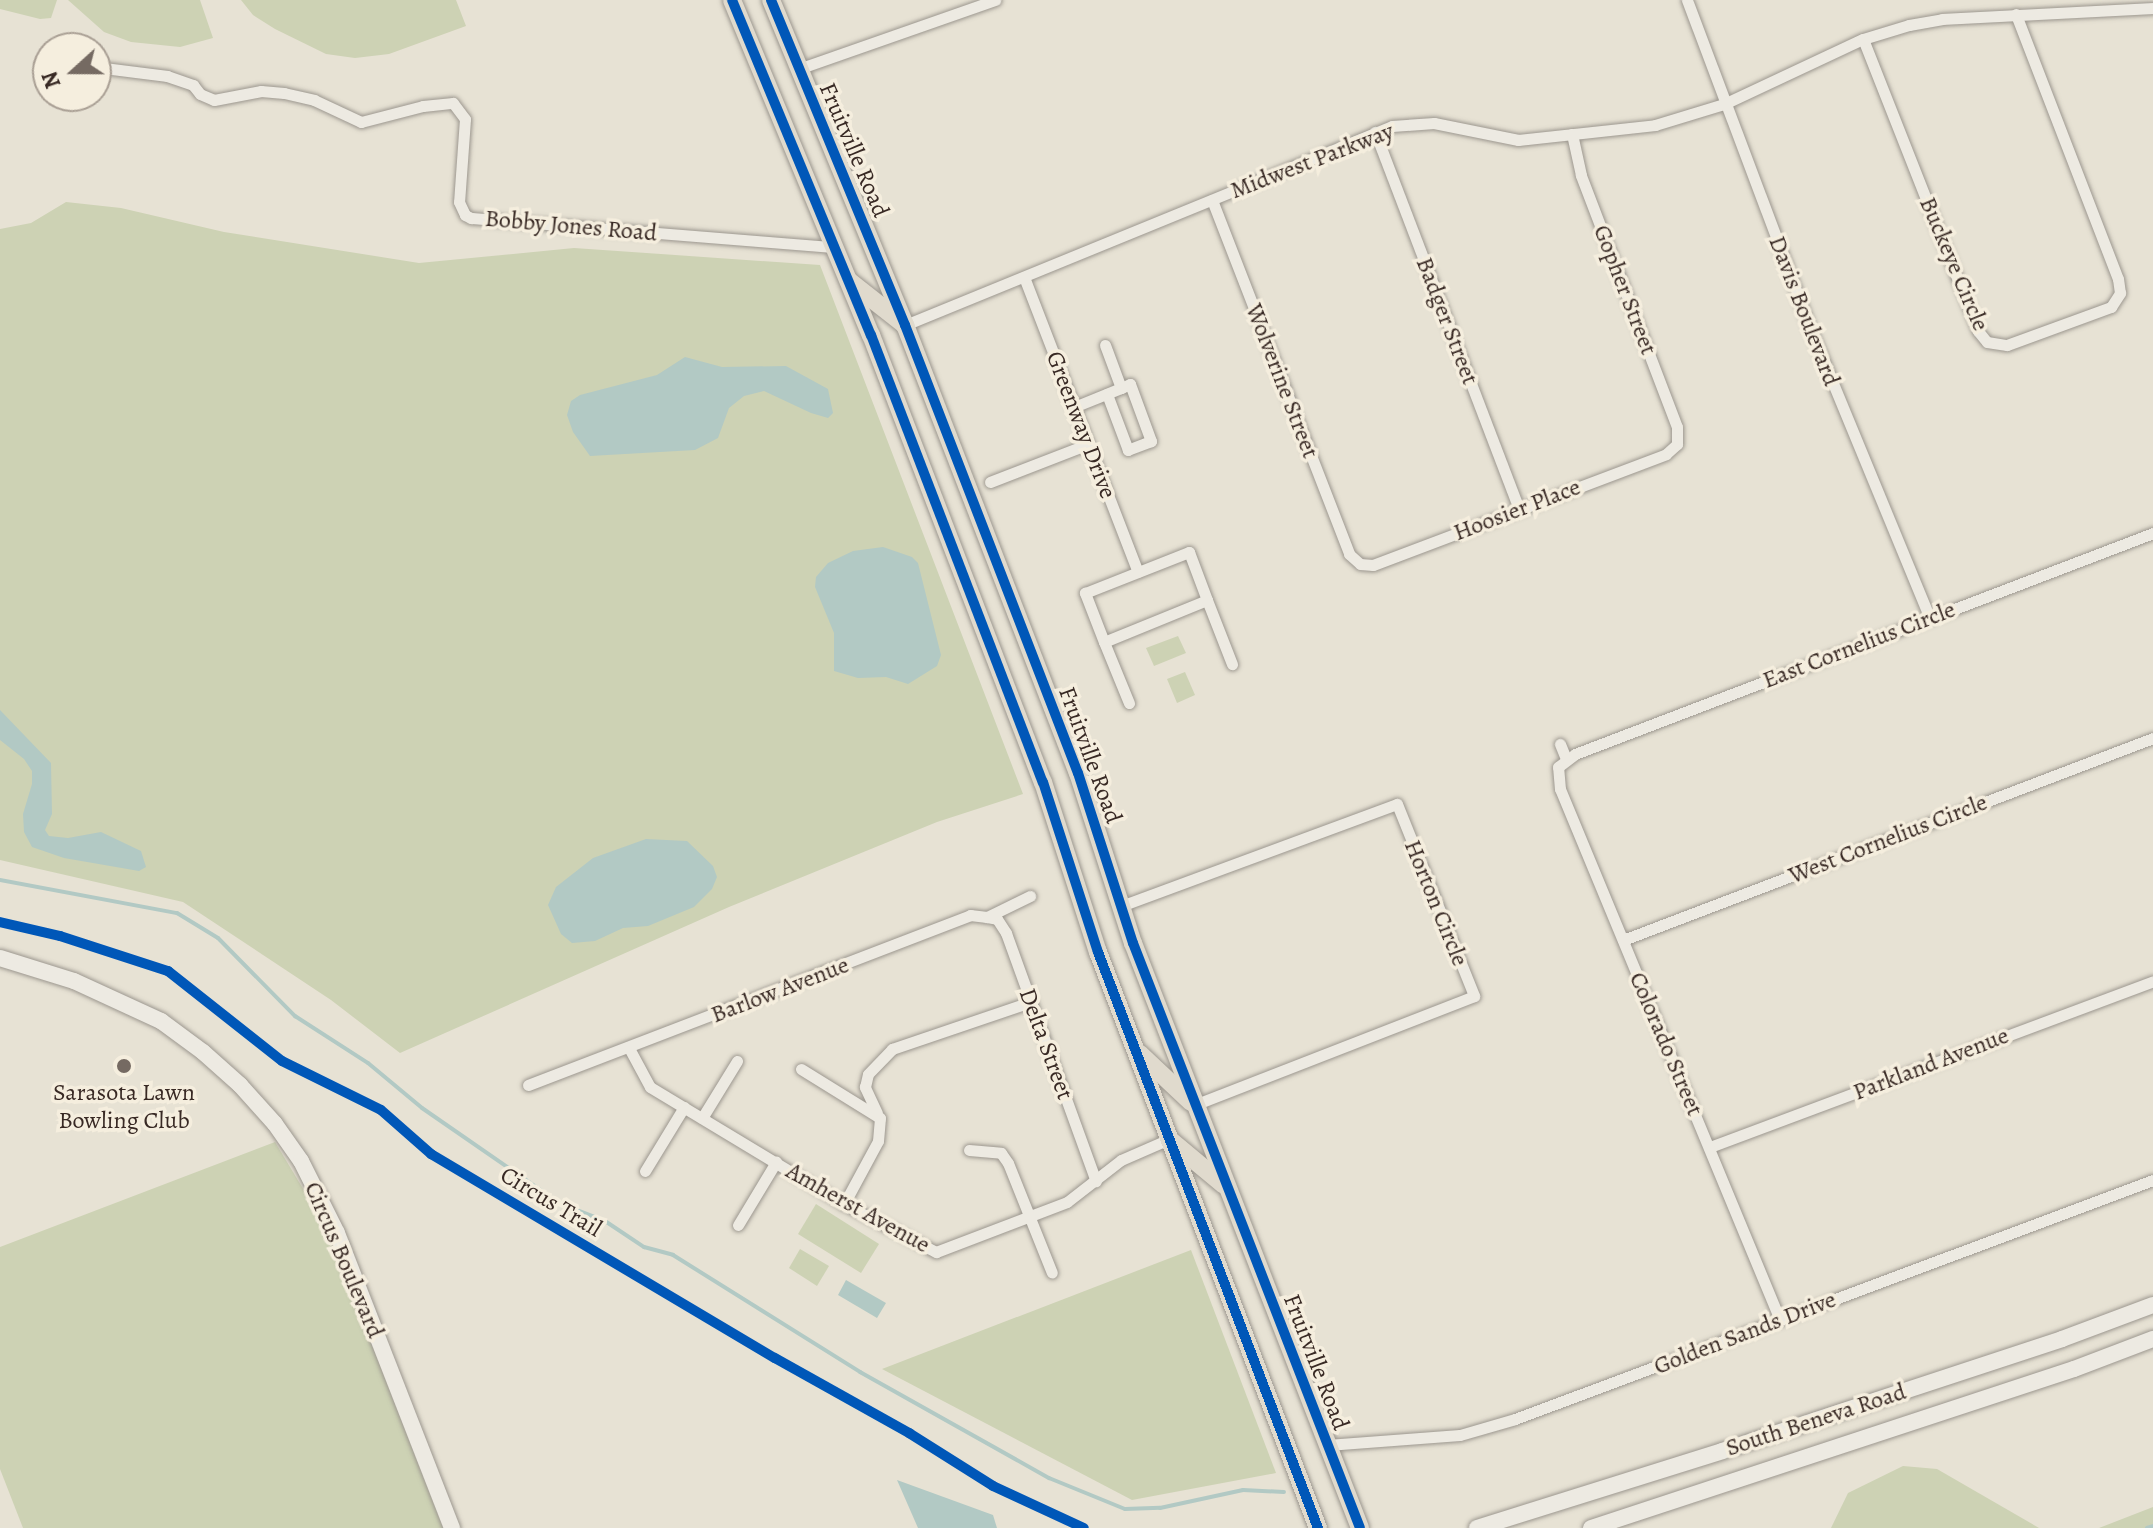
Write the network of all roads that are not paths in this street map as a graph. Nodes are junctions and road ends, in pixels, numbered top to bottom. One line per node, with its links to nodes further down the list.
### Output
1 (732, 0): 14 (main road)
2 (771, 0): 9 (main road, Fruitville Road)
3 (995, 0): 9 (street)
4 (1687, 0): 10 (street, Davis Boulevard)
5 (2153, 8): 6 (street, Midwest Parkway)
6 (2016, 14): 7 (street, Midwest Parkway); 7 (street, Buckeye Circle)
7 (1863, 39): 10 (street, Midwest Parkway)
8 (112, 69): 14 (street, Bobby Jones Road)
9 (798, 69): 17 (main road, Fruitville Road)
10 (1724, 104): 12 (street, Midwest Parkway); 30 (street, Davis Boulevard)
11 (1375, 132): 12 (street, Midwest Parkway); 13 (street, Midwest Parkway); 25 (street, Badger Street)
12 (1572, 134): 23 (street, Gopher Street)
13 (1212, 200): 15 (street, Midwest Parkway); 27 (street, Wolverine Street)
14 (834, 247): 16 (main road)
15 (1024, 277): 17 (street, Midwest Parkway); 21 (street, Greenway Drive)
16 (847, 280): 17 (main road); 45 (main road)
17 (905, 325): 38 (main road, Fruitville Road)
18 (1105, 345): 19 (street)
19 (1121, 388): 20 (street); 20 (street)
20 (1107, 394): 21 (street)
21 (1074, 407): 22 (street, Greenway Drive)
22 (1088, 444): 24 (street); 28 (street, Greenway Drive)
23 (1677, 444): 25 (street, Hoosier Place)
24 (990, 482)
25 (1519, 509): 27 (street, Hoosier Place)
26 (2153, 533): 30 (street, East Cornelius Circle)
27 (1354, 560)
28 (1138, 572): 29 (street); 31 (street)
29 (1207, 600): 31 (street); 32 (street)
30 (1930, 618): 36 (street, East Cornelius Circle)
31 (1104, 642): 33 (street)
32 (1232, 664)
33 (1129, 703)
34 (2153, 738): 40 (street, West Cornelius Circle)
35 (1560, 744): 36 (street)
36 (1562, 763): 40 (street, Colorado Street)
37 (1030, 896): 39 (street, Barlow Avenue)
38 (1121, 906): 49 (main road, Fruitville Road); 49 (street, Horton Circle)
39 (987, 917): 43 (street, Delta Street); 44 (street, Barlow Avenue)
40 (1623, 940): 54 (street, Colorado Street)
41 (0, 958): 69 (main road, Circus Boulevard)
42 (2153, 981): 54 (street, Parkland Avenue)
43 (1030, 1002): 51 (street); 59 (street, Delta Street)
44 (629, 1048): 48 (street, Barlow Avenue); 50 (street, Amherst Avenue)
45 (1135, 1049): 49 (main road); 53 (main road)
46 (737, 1061): 52 (street)
47 (801, 1069): 51 (street)
48 (528, 1085)
49 (1195, 1105): 60 (main road, Fruitville Road)
50 (684, 1107): 52 (street, Amherst Avenue); 57 (street)
51 (877, 1113): 61 (street)
52 (702, 1118): 56 (street, Amherst Avenue)
53 (1169, 1139): 59 (street, Amherst Avenue); 60 (main road); 70 (main road)
54 (1710, 1147): 66 (street, Colorado Street)
55 (969, 1150): 62 (street)
56 (776, 1162): 61 (street, Amherst Avenue); 63 (street, Amherst Avenue)
57 (645, 1171)
58 (2153, 1180): 66 (street, Golden Sands Drive)
59 (1096, 1181): 62 (street, Amherst Avenue)
60 (1226, 1187): 68 (main road, Fruitville Road)
61 (844, 1204): 62 (street, Amherst Avenue)
62 (1031, 1217): 64 (street)
63 (738, 1225)
64 (1052, 1273)
65 (2153, 1305): 72 (main road, South Beneva Road)
66 (1780, 1320): 68 (street, Golden Sands Drive)
67 (2153, 1339): 73 (main road, South Beneva Road)
68 (1327, 1445): 71 (main road, Fruitville Road)
69 (452, 1528)
70 (1318, 1528)
71 (1360, 1528)
72 (1477, 1528)
73 (1591, 1528)

